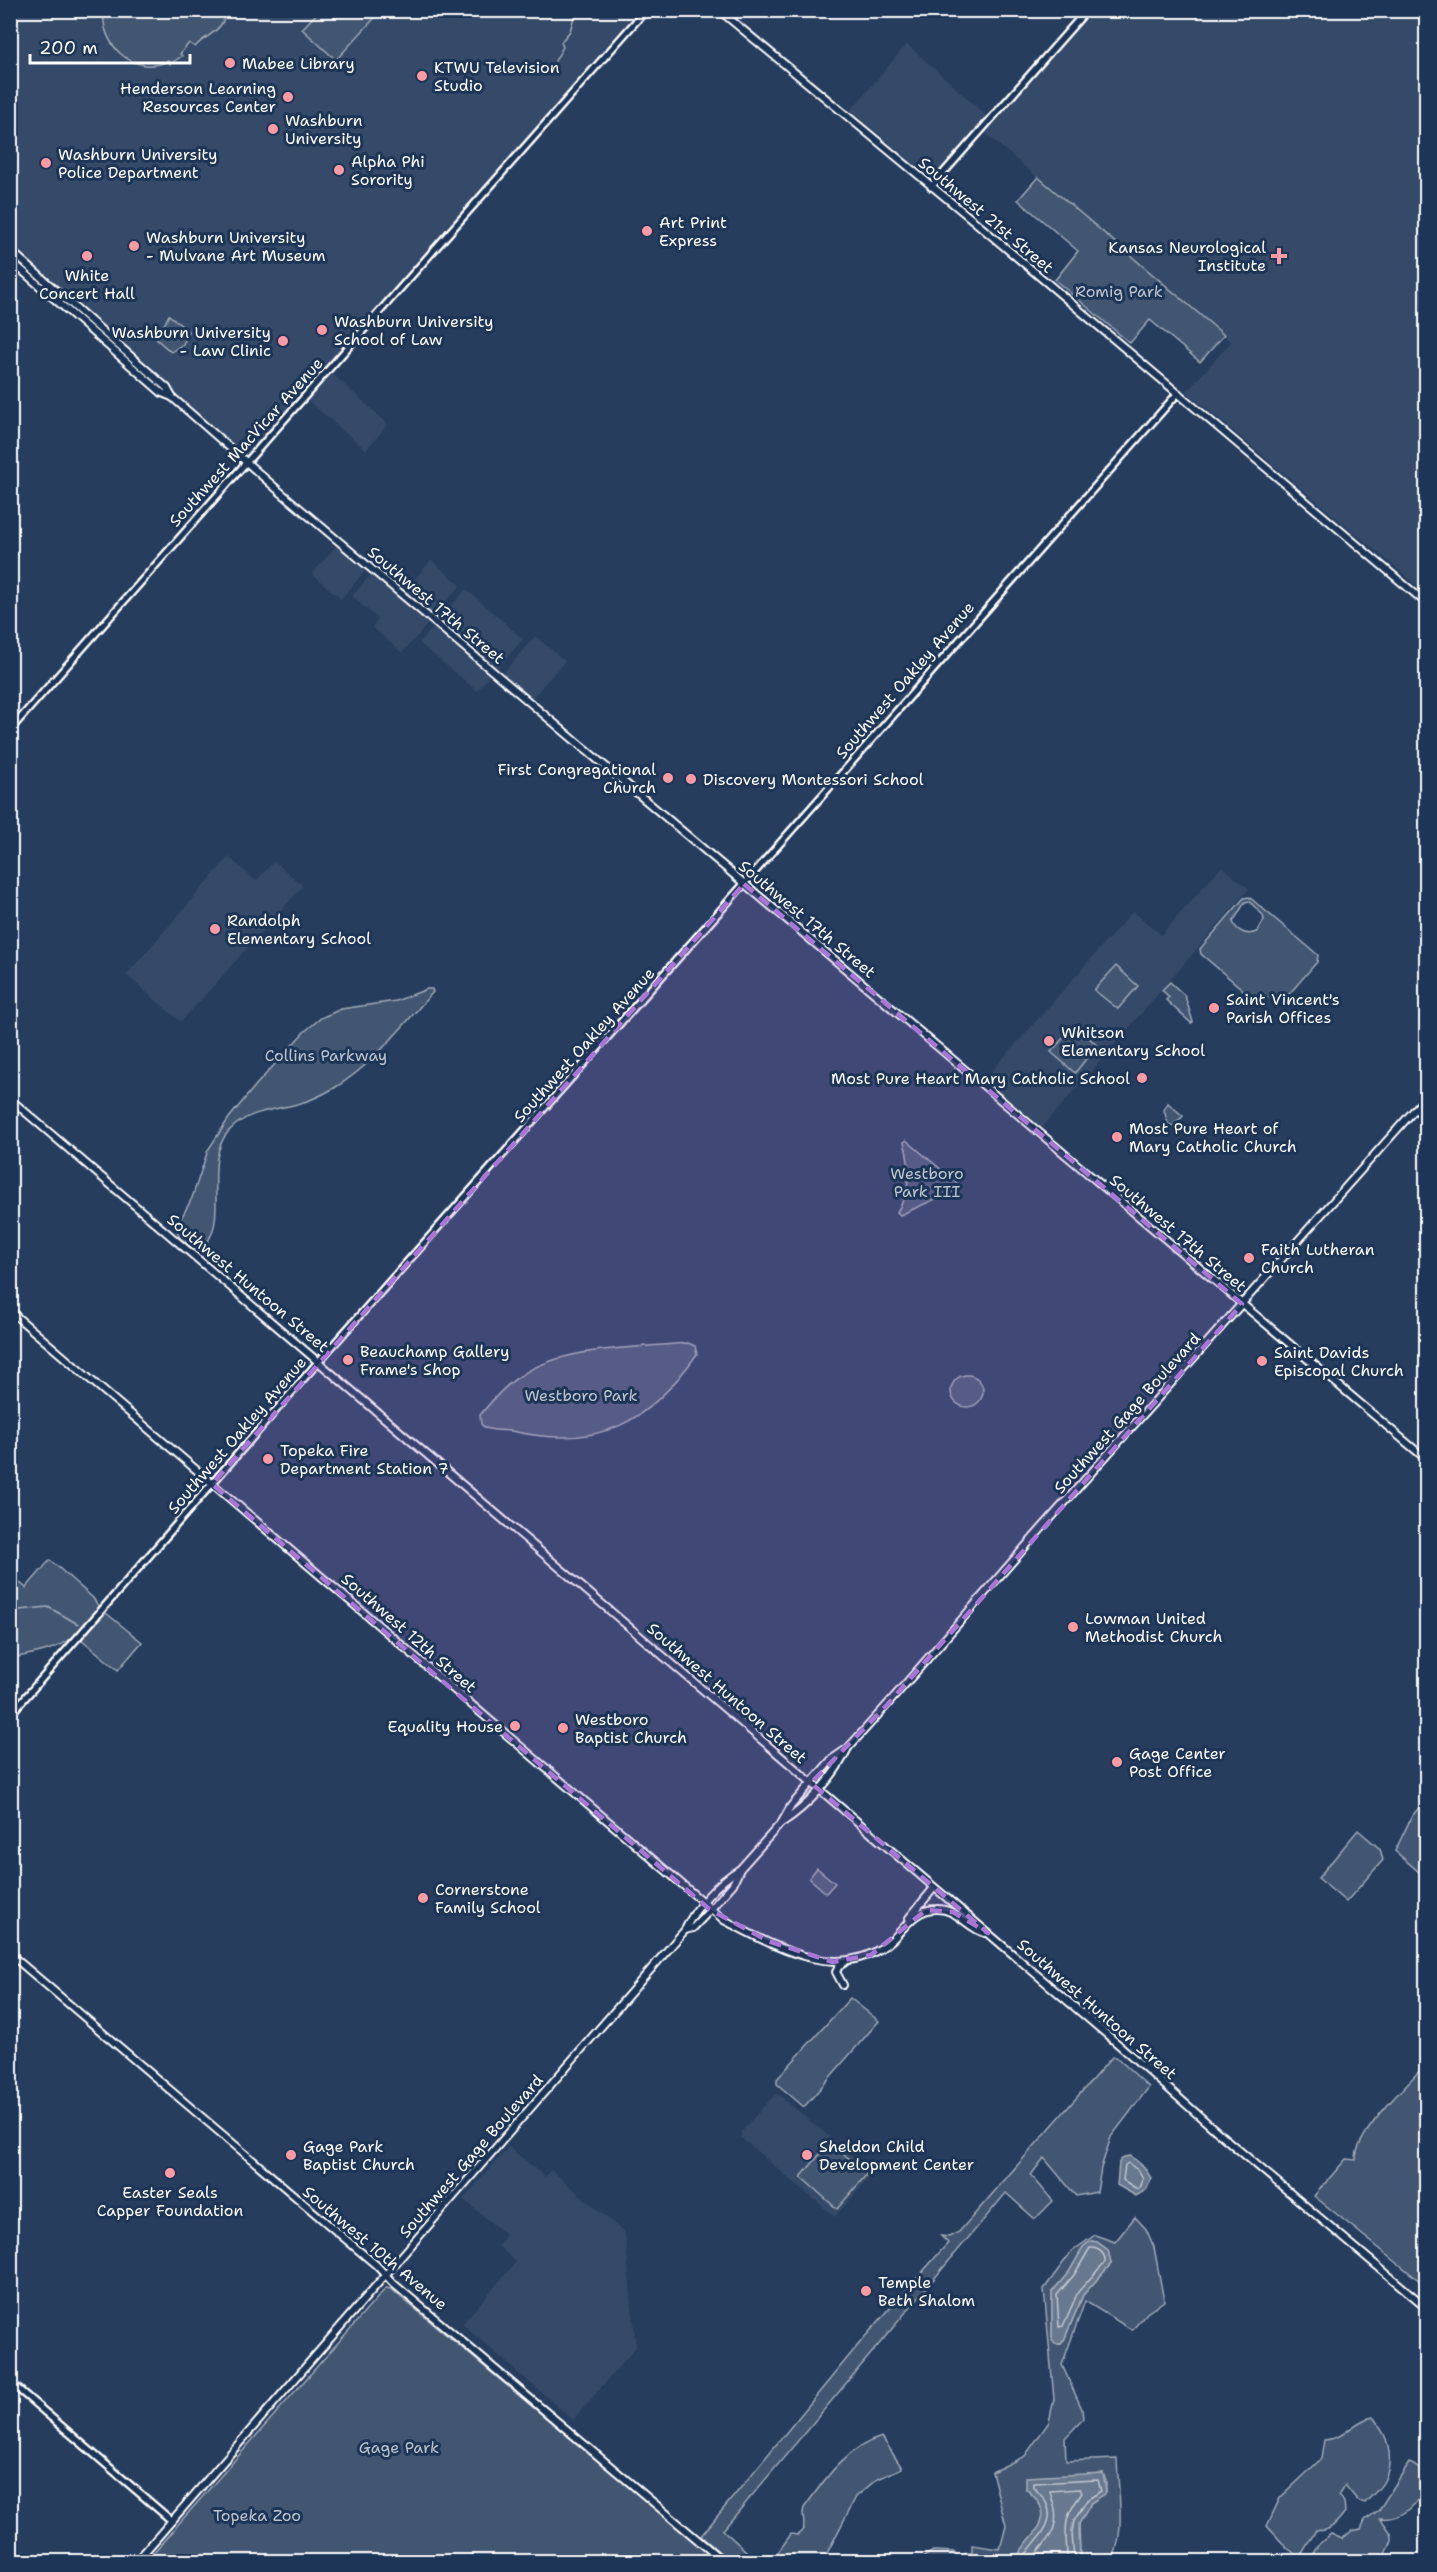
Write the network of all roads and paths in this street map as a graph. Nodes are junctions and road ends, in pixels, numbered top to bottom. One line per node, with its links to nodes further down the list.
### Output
1 (645, 10): 9 (street, Southwest MacVicar Avenue)
2 (719, 10): 4 (main road, Southwest 21st Street)
3 (1087, 10): 4 (street)
4 (932, 187): 7 (main road, Southwest 21st Street)
5 (10, 250): 8 (main road, Southwest 17th Street)
6 (10, 260): 8 (main road, Southwest 17th Street)
7 (1178, 393): 10 (main road, Southwest 21st Street); 12 (street, Southwest Oakley Avenue)
8 (172, 397): 9 (main road, Southwest 17th Street)
9 (247, 463): 11 (street, Southwest MacVicar Avenue); 12 (main road, Southwest 17th Street)
10 (1426, 603)
11 (10, 730)
12 (744, 884): 15 (main road, Southwest 17th Street); 17 (street, Southwest Oakley Avenue)
13 (1426, 1097): 15 (main road, Southwest Gage Boulevard)
14 (10, 1099): 17 (main road, Southwest Huntoon Street)
15 (1242, 1304): 18 (main road, Southwest 17th Street); 21 (main road, Southwest Gage Boulevard)
16 (10, 1311): 19 (main road, Southwest 12th Street)
17 (319, 1361): 19 (street, Southwest Oakley Avenue); 22 (main road, Southwest Huntoon Street)
18 (1426, 1459)
19 (212, 1484): 20 (street, Southwest Oakley Avenue); 27 (main road, Southwest 12th Street)
20 (10, 1715)
21 (848, 1748): 22 (main road, Southwest Gage Boulevard); 23 (main road, Southwest Gage Boulevard)
22 (811, 1783): 23 (main road, Southwest Huntoon Street); 24 (main road, Southwest Gage Boulevard)
23 (819, 1789): 24 (main road, Southwest Gage Boulevard); 26 (main road, Southwest Huntoon Street)
24 (783, 1822): 25 (main road, Southwest Gage Boulevard)
25 (740, 1869): 27 (main road, Southwest Gage Boulevard); 28 (main road, Southwest Gage Boulevard)
26 (934, 1888): 30 (main road, Southwest Huntoon Street); 31 (main road)
27 (703, 1904): 28 (main road, Southwest 12th Street); 29 (main road, Southwest Gage Boulevard)
28 (710, 1910): 29 (main road, Southwest Gage Boulevard); 33 (main road, Southwest 12th Street)
29 (685, 1930): 35 (main road, Southwest Gage Boulevard)
30 (988, 1933): 31 (main road); 36 (main road, Southwest Huntoon Street)
31 (892, 1939): 33 (main road)
32 (10, 1954): 35 (main road, Southwest 10th Avenue)
33 (846, 1962): 34 (main road)
34 (843, 1985)
35 (385, 2275): 38 (main road, Southwest Gage Boulevard); 40 (main road, Southwest 10th Avenue)
36 (1426, 2307)
37 (10, 2382): 38 (street)
38 (172, 2521): 39 (main road, Southwest Gage Boulevard)
39 (136, 2562)
40 (724, 2562)

